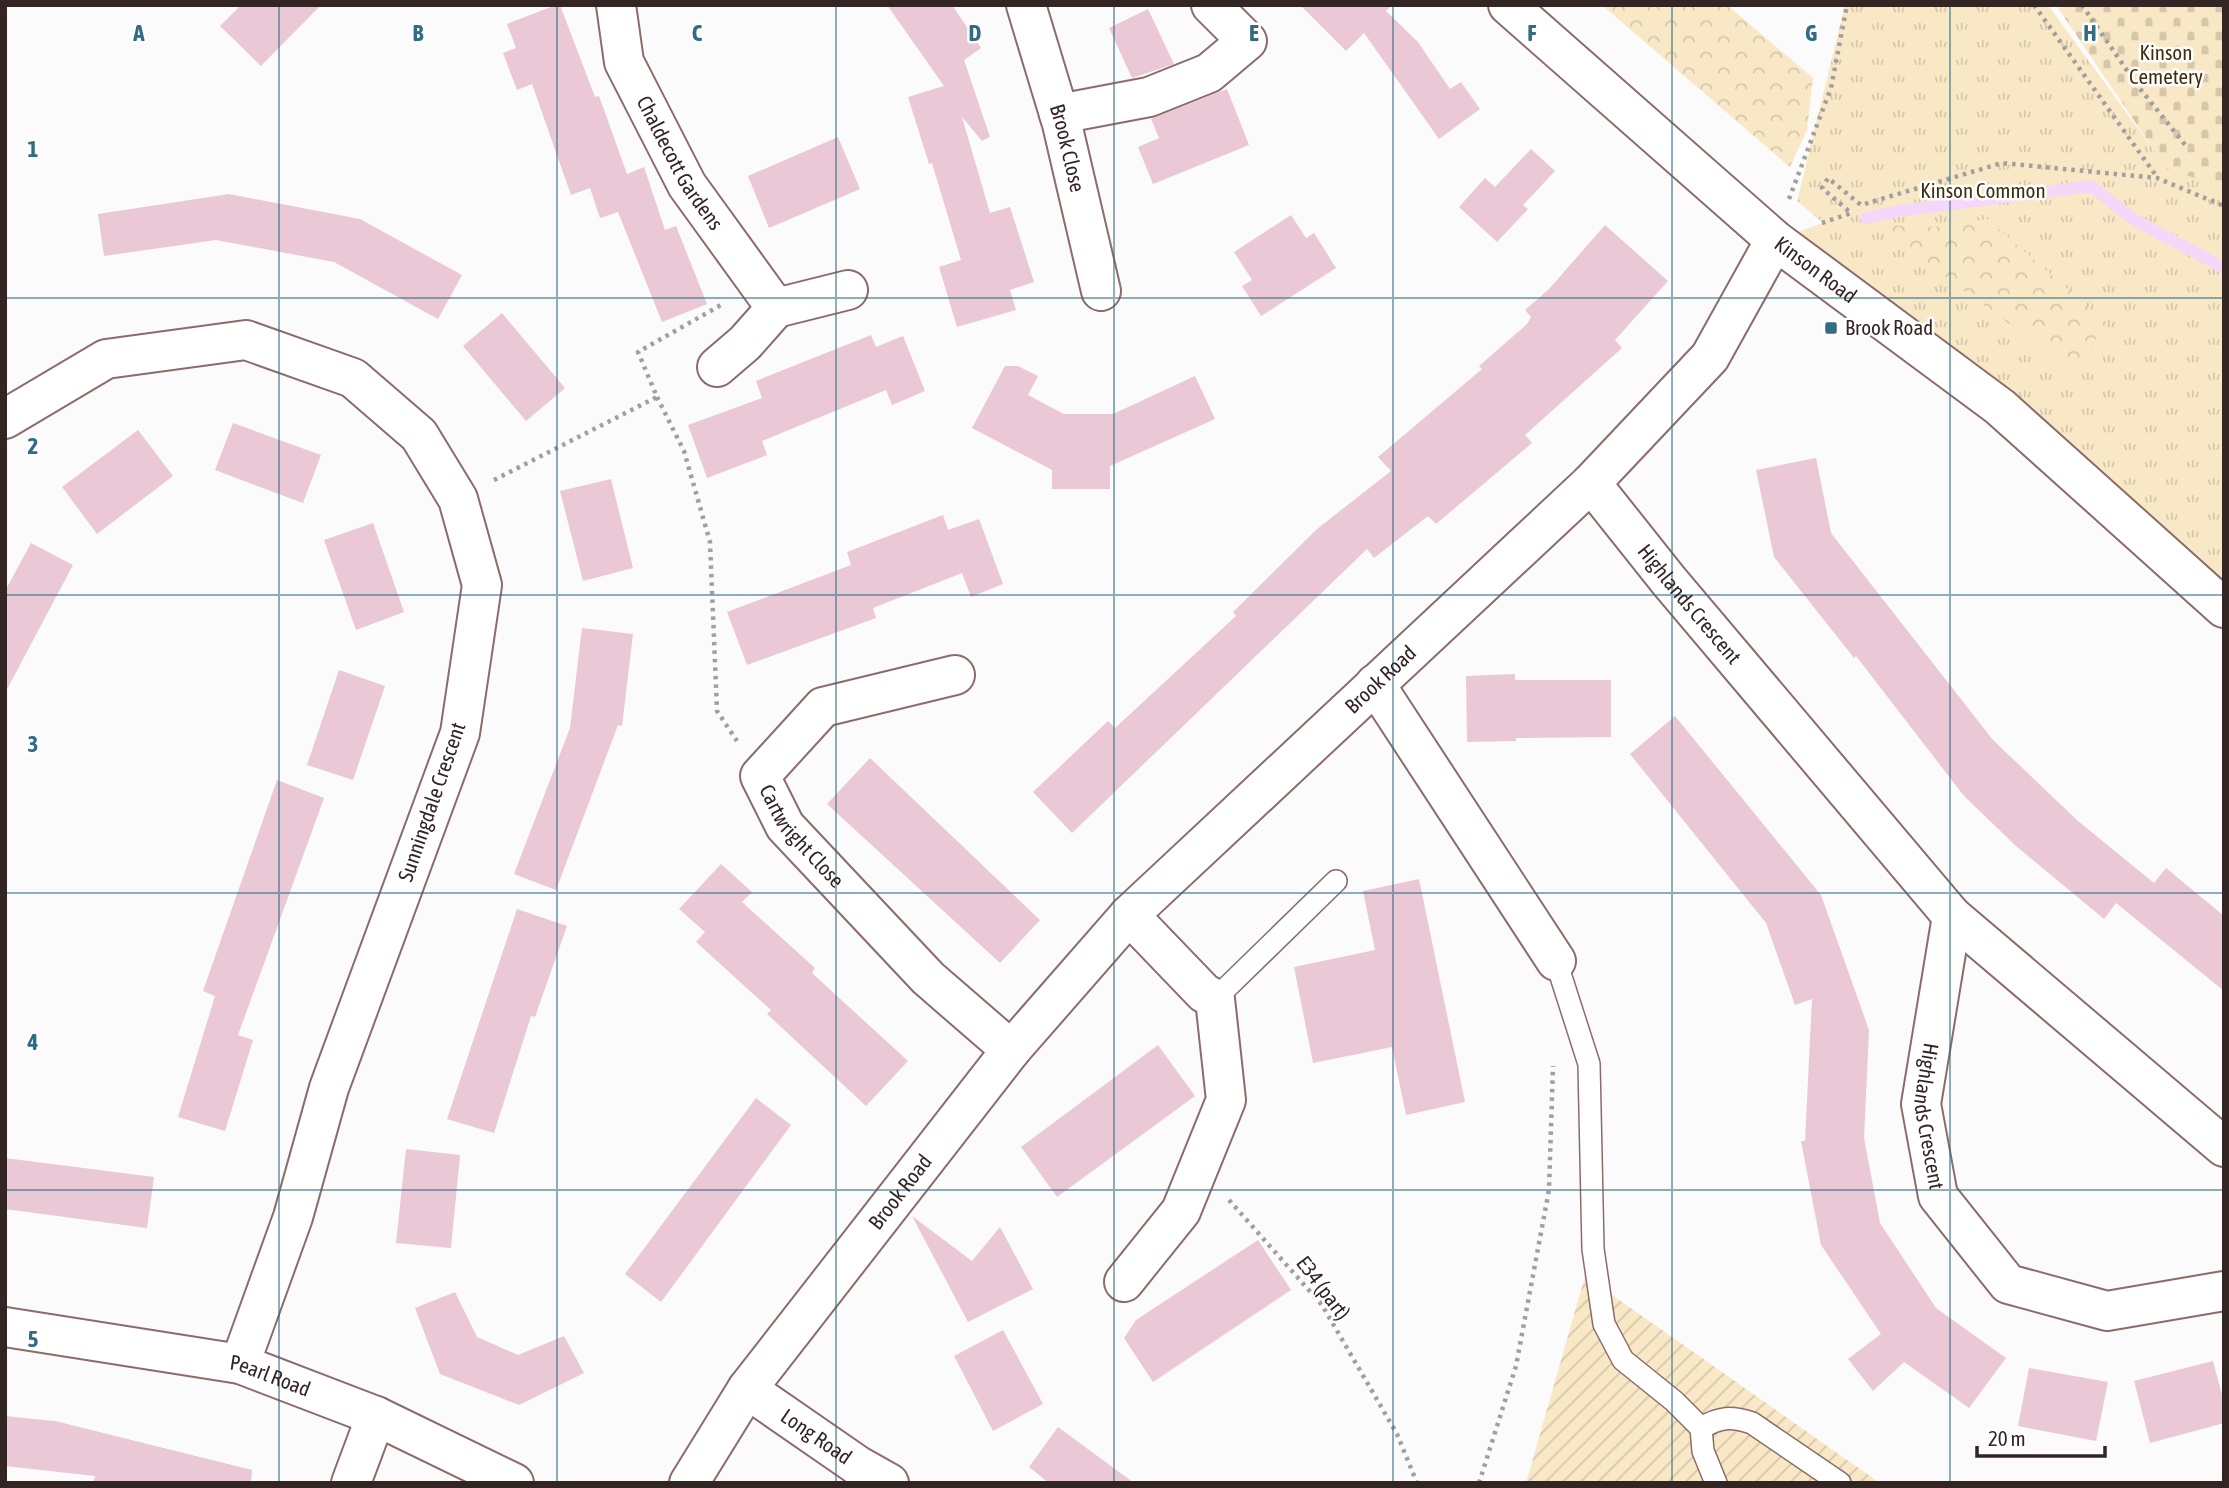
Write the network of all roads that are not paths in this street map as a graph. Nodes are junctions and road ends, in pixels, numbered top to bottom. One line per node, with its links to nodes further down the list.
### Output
1 (616, 5): 9 (street, Chaldecott Gardens)
2 (1026, 5): 5 (street, Brook Close)
3 (1211, 5): 5 (street)
4 (1508, 5): 6 (street, Kinson Road)
5 (1059, 114): 8 (street, Brook Close)
6 (1775, 240): 12 (street, Brook Road); 13 (street, Kinson Road)
7 (848, 290): 9 (street)
8 (1101, 291)
9 (767, 296): 10 (street)
10 (717, 367)
11 (5, 418): 26 (street, Sunningdale Crescent)
12 (1591, 484): 15 (street, Brook Road); 18 (street, Highlands Crescent)
13 (2224, 608)
14 (956, 675): 21 (street, Cartwright Close)
15 (1375, 684): 17 (street, Brook Road); 19 (street)
16 (1336, 881): 20 (lane)
17 (1129, 915): 20 (street); 21 (street, Brook Road)
18 (1952, 916): 22 (street, Highlands Crescent); 24 (street, Highlands Crescent)
19 (1556, 961): 29 (lane)
20 (1215, 999): 23 (street)
21 (1011, 1050): 27 (street, Brook Road)
22 (2224, 1147)
23 (1124, 1282)
24 (2224, 1291)
25 (5, 1327): 26 (street, Pearl Road)
26 (240, 1364): 28 (street, Pearl Road)
27 (747, 1389): 32 (street, Brook Road); 33 (street, Long Road)
28 (376, 1416): 30 (street); 31 (street, Pearl Road)
29 (1701, 1429): 34 (lane); 35 (lane)
30 (351, 1483)
31 (514, 1483)
32 (689, 1483)
33 (889, 1483)
34 (1716, 1483)
35 (1840, 1483)

